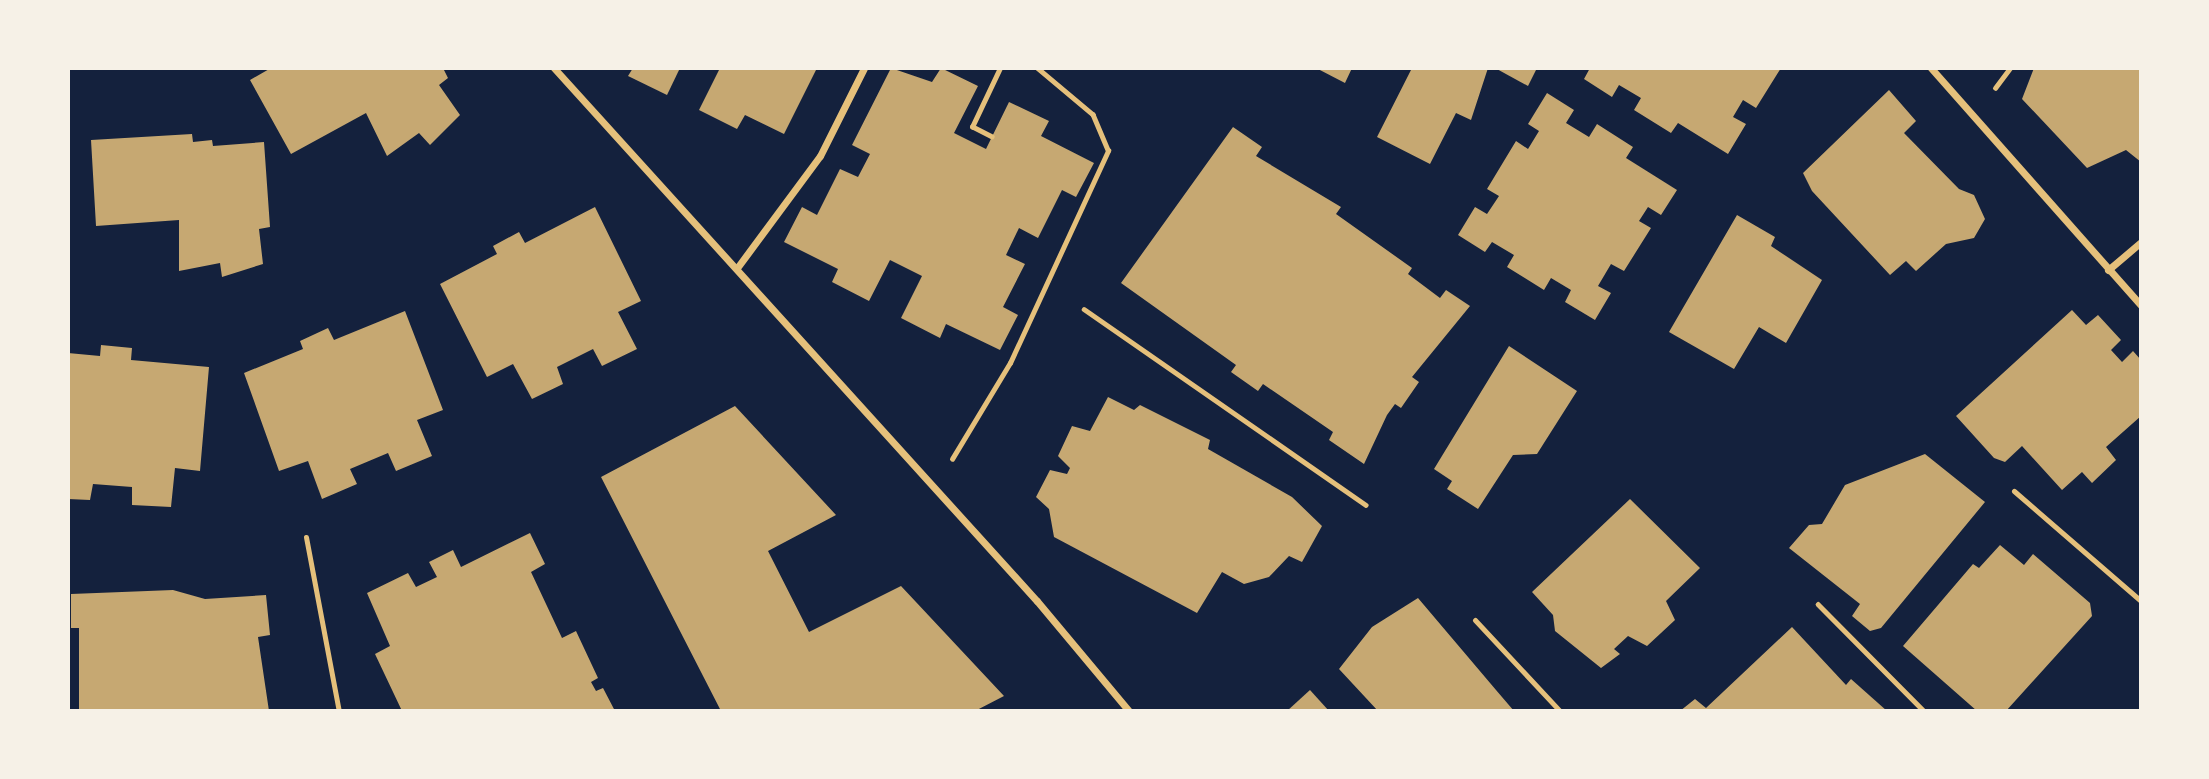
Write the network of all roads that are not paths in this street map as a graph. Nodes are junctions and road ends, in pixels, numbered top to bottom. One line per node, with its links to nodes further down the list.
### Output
1 (554, 68): 7 (street)
2 (864, 68): 7 (street)
3 (1931, 68): 5 (street)
4 (1945, 68): 5 (street)
5 (1940, 76): 8 (street)
6 (2141, 242): 8 (street)
7 (737, 268): 14 (street)
8 (2108, 270): 9 (street)
9 (2141, 305)
10 (2014, 491): 12 (lane)
11 (306, 537): 15 (lane)
12 (2141, 601)
13 (1475, 620): 16 (lane)
14 (1127, 710)
15 (339, 711)
16 (1560, 711)

